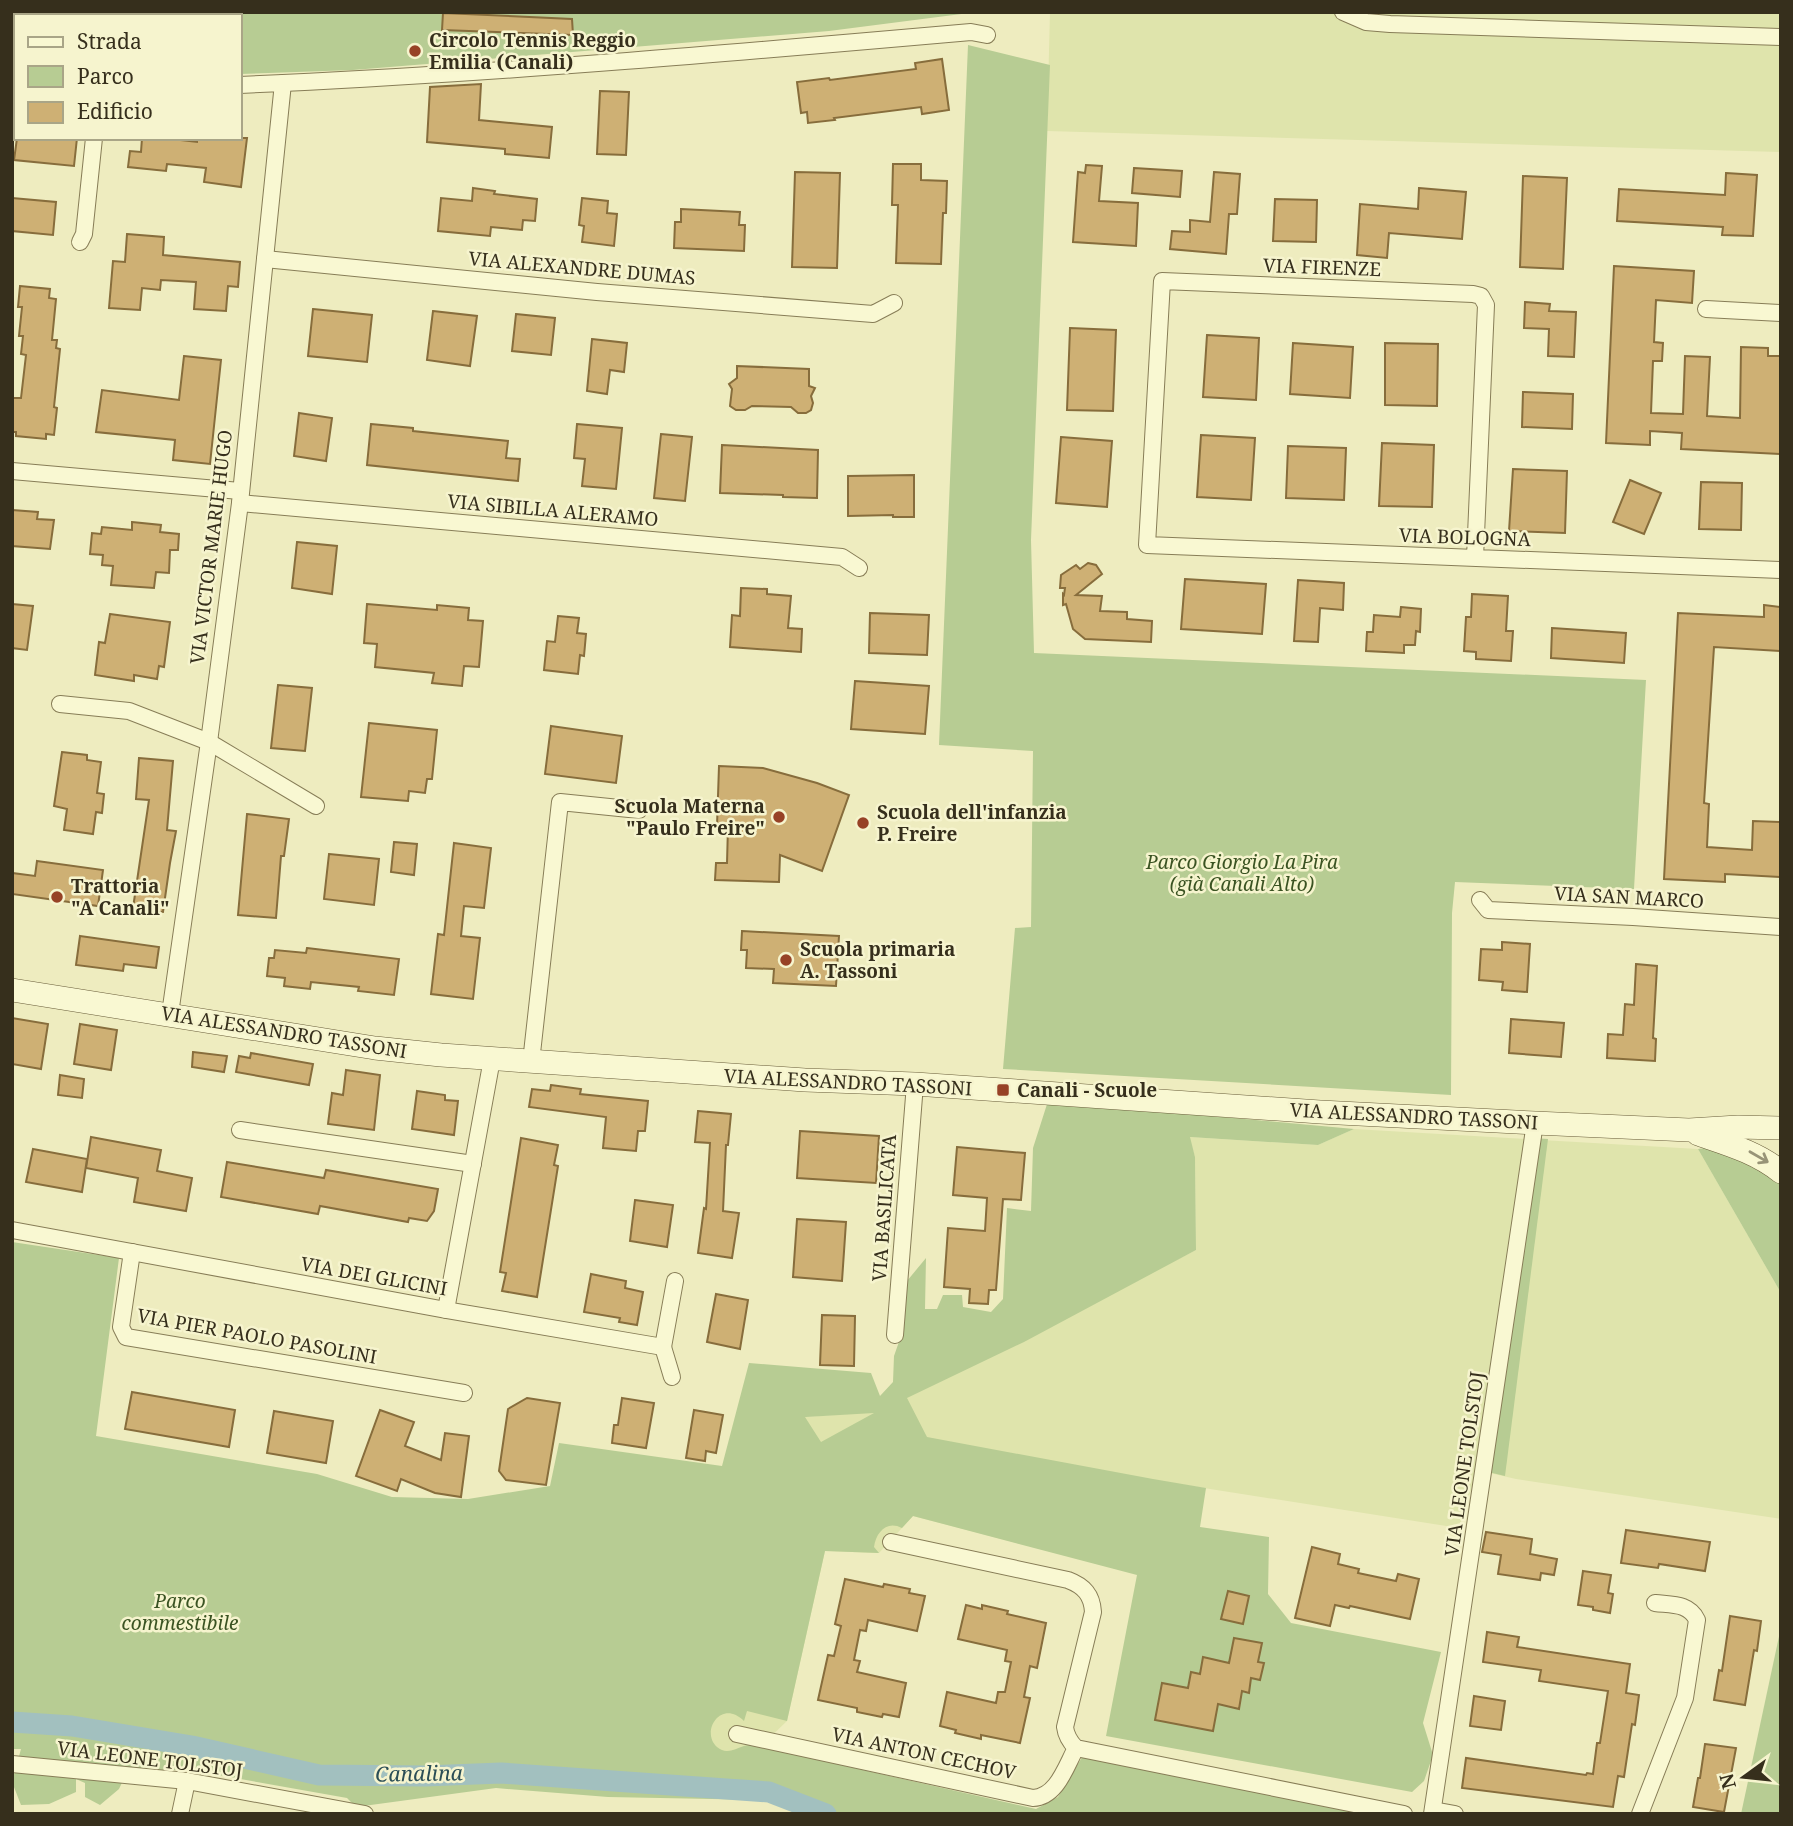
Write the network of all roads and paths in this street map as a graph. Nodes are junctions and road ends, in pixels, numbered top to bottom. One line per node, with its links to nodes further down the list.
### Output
1 (1343, 12): 3 (street)
2 (987, 35): 4 (street)
3 (1781, 37)
4 (283, 83): 5 (street); 8 (street, VIA VICTOR MARIE HUGO)
5 (242, 85)
6 (94, 140): 7 (street)
7 (80, 242)
8 (265, 259): 9 (street, VIA ALEXANDRE DUMAS); 13 (street, VIA VICTOR MARIE HUGO)
9 (894, 303)
10 (1706, 309): 11 (street)
11 (1781, 313)
12 (12, 471): 13 (street, VIA SIBILLA ALERAMO)
13 (240, 497): 16 (street, VIA SIBILLA ALERAMO); 19 (street, VIA VICTOR MARIE HUGO)
14 (1147, 545): 15 (street, VIA BOLOGNA); 15 (street, VIA FIRENZE)
15 (1475, 558): 17 (street, VIA BOLOGNA)
16 (859, 568)
17 (1781, 570)
18 (60, 704): 19 (street)
19 (209, 742): 20 (street); 25 (street, VIA VICTOR MARIE HUGO)
20 (316, 806)
21 (639, 810): 27 (street)
22 (1480, 900): 23 (street, VIA SAN MARCO)
23 (1781, 927)
24 (12, 990): 25 (street, VIA ALESSANDRO TASSONI)
25 (170, 1014): 26 (street, VIA ALESSANDRO TASSONI)
26 (492, 1059): 27 (street, VIA ALESSANDRO TASSONI); 33 (street)
27 (531, 1062): 28 (street, VIA ALESSANDRO TASSONI)
28 (915, 1084): 29 (street, VIA ALESSANDRO TASSONI); 39 (street, VIA BASILICATA)
29 (1535, 1124): 32 (street, VIA ALESSANDRO TASSONI); 49 (street, VIA LEONE TOLSTOJ)
30 (1781, 1128): 32 (street, VIA ALESSANDRO TASSONI)
31 (240, 1130): 33 (street)
32 (1689, 1130): 34 (street, VIA ALESSANDRO TASSONI, one-way to 34)
33 (473, 1164): 38 (street)
34 (1781, 1172)
35 (12, 1230): 36 (street, VIA DEI GLICINI)
36 (132, 1252): 38 (street, VIA DEI GLICINI); 42 (street, VIA PIER PAOLO PASOLINI)
37 (675, 1281): 40 (street)
38 (446, 1310): 40 (street, VIA DEI GLICINI)
39 (895, 1335)
40 (663, 1347): 41 (street)
41 (672, 1377)
42 (464, 1393)
43 (891, 1542): 46 (street)
44 (1655, 1603): 54 (street)
45 (737, 1734): 46 (street, VIA ANTON CECHOV)
46 (1076, 1748): 52 (street)
47 (12, 1764): 48 (street, VIA LEONE TOLSTOJ)
48 (187, 1781): 50 (street); 51 (street, VIA LEONE TOLSTOJ)
49 (1432, 1812): 53 (street, VIA LEONE TOLSTOJ)
50 (180, 1814)
51 (365, 1814)
52 (1404, 1814)
53 (1455, 1814)
54 (1640, 1814)

